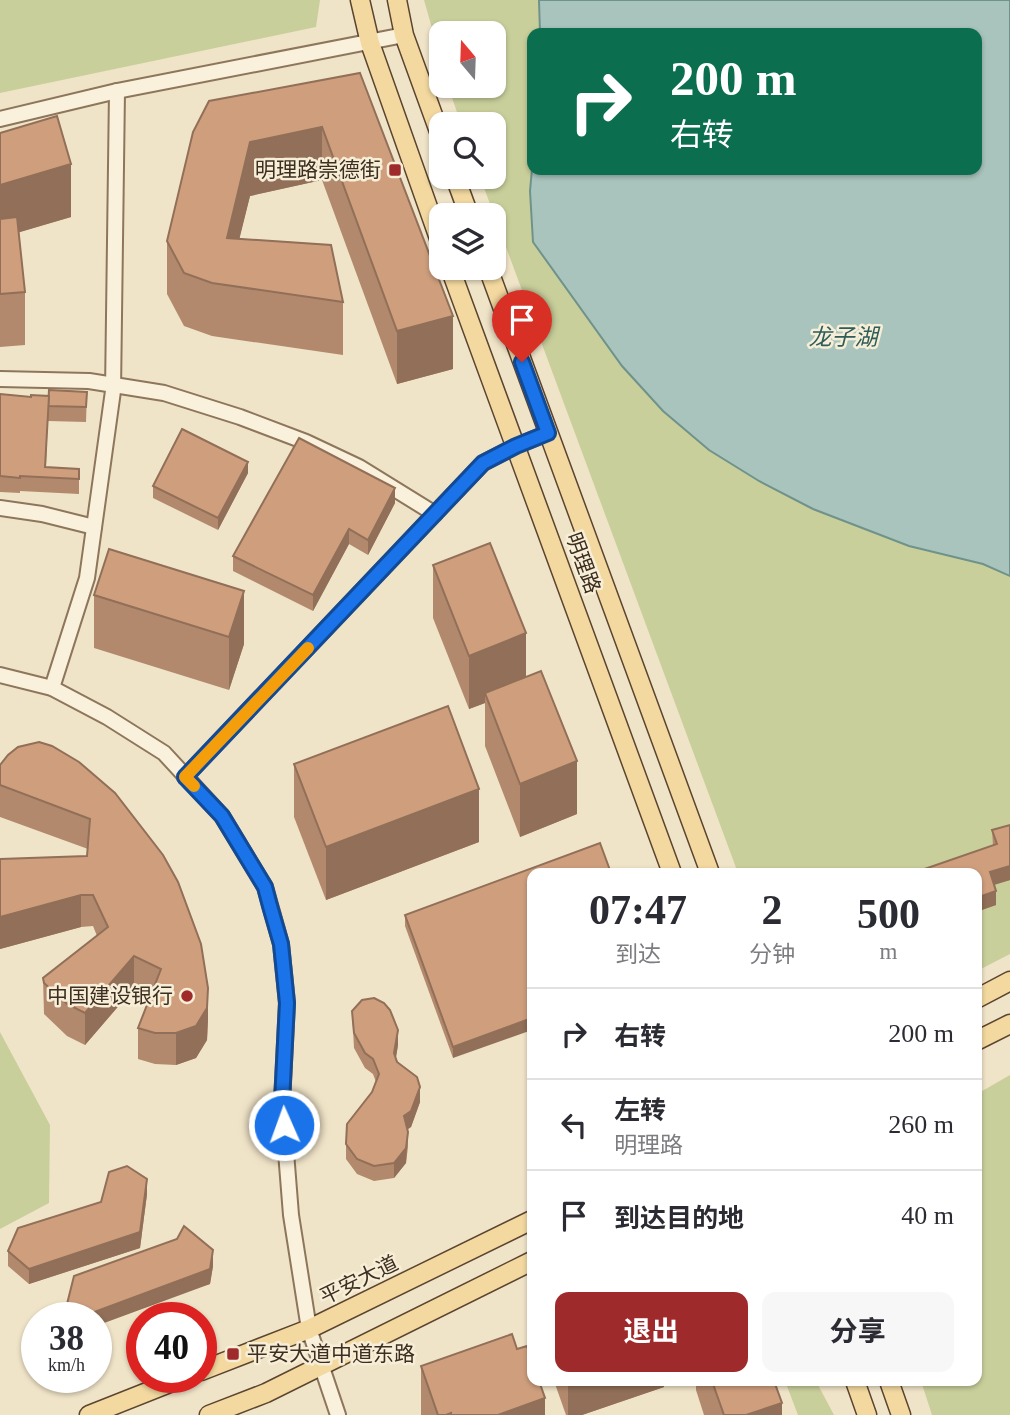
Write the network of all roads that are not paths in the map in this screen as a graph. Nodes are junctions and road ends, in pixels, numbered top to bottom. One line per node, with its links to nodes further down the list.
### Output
1 (360, 0): 4 (main road)
2 (397, 0): 3 (main road)
3 (404, 35): 4 (street); 6 (main road)
4 (370, 43): 5 (street); 8 (main road)
5 (117, 91): 7 (street); 12 (street)
6 (432, 112)
7 (0, 119)
8 (429, 210)
9 (454, 280): 14 (main road, 明理路)
10 (492, 280): 13 (main road, 明理路)
11 (0, 379): 12 (street)
12 (113, 385): 16 (street); 17 (street)
13 (548, 433): 14 (street); 22 (main road, 明理路)
14 (516, 446): 16 (street); 21 (main road, 明理路)
15 (0, 508): 17 (street)
16 (435, 514): 20 (street)
17 (94, 527): 19 (street)
18 (0, 675): 19 (street)
19 (52, 688): 20 (street)
20 (185, 777): 29 (street)
21 (670, 868)
22 (708, 868)
23 (1010, 981): 24 (main road)
24 (982, 996)
25 (1010, 1024): 26 (main road)
26 (982, 1038)
27 (527, 1222): 29 (main road, 平安大道)
28 (527, 1263): 31 (main road)
29 (309, 1329): 30 (main road, 平安大道); 31 (street)
30 (217, 1365)
31 (320, 1366): 36 (main road); 37 (street)
32 (857, 1386): 38 (main road)
33 (892, 1386): 39 (main road)
34 (145, 1393): 35 (main road)
35 (89, 1415)
36 (209, 1415)
37 (338, 1415)
38 (867, 1415)
39 (901, 1415)

